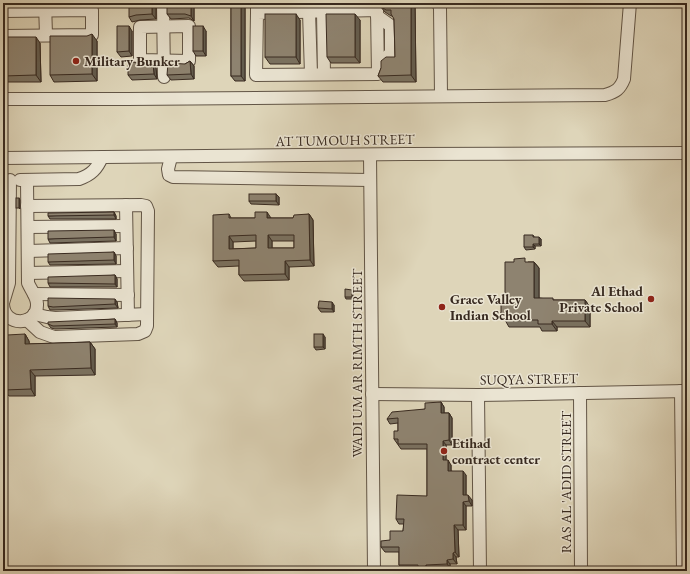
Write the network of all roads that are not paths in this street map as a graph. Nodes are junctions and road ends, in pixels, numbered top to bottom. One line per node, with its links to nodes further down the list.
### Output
1 (163, 3): 9 (street)
2 (438, 3): 16 (street)
3 (630, 3): 16 (street)
4 (45, 7): 6 (street); 11 (street); 11 (street)
5 (257, 8): 7 (street); 13 (street)
6 (3, 11)
7 (309, 12): 8 (street); 13 (street)
8 (323, 12): 14 (street); 14 (street)
9 (163, 27): 12 (street); 12 (street); 12 (street)
10 (3, 36): 11 (street)
11 (46, 36)
12 (164, 60): 15 (street)
13 (311, 74): 14 (street)
14 (324, 74)
15 (164, 77)
16 (441, 96): 17 (street)
17 (3, 99)
18 (687, 153): 19 (street, AT TUMOUH STREET)
19 (370, 154): 21 (street, AT TUMOUH STREET); 25 (street, WADI UM AR RIMTH STREET)
20 (102, 157): 21 (street, AT TUMOUH STREET); 22 (street, AT TUMOUH STREET); 24 (street)
21 (171, 157): 25 (street)
22 (3, 158)
23 (6, 180): 24 (street); 36 (street)
24 (27, 180): 27 (street)
25 (370, 180): 42 (street, WADI UM AR RIMTH STREET)
26 (126, 205): 27 (street); 28 (street); 37 (street)
27 (27, 206): 29 (street)
28 (126, 226): 29 (street); 30 (street)
29 (28, 228): 31 (street)
30 (127, 248): 31 (street); 32 (street)
31 (28, 251): 33 (street)
32 (127, 271): 33 (street); 35 (street)
33 (28, 273): 34 (street)
34 (34, 294): 35 (street); 39 (street)
35 (128, 295): 38 (street)
36 (3, 303): 39 (street)
37 (148, 314): 38 (street); 39 (street)
38 (128, 315): 39 (street)
39 (31, 317)
40 (684, 391): 41 (street, SUQYA STREET); 47 (street)
41 (580, 393): 43 (street, SUQYA STREET); 46 (street, RAS AL 'ADID STREET)
42 (372, 394): 43 (street, SUQYA STREET); 44 (street, WADI UM AR RIMTH STREET)
43 (478, 395): 45 (street)
44 (374, 571)
45 (480, 571)
46 (581, 571)
47 (683, 571)

